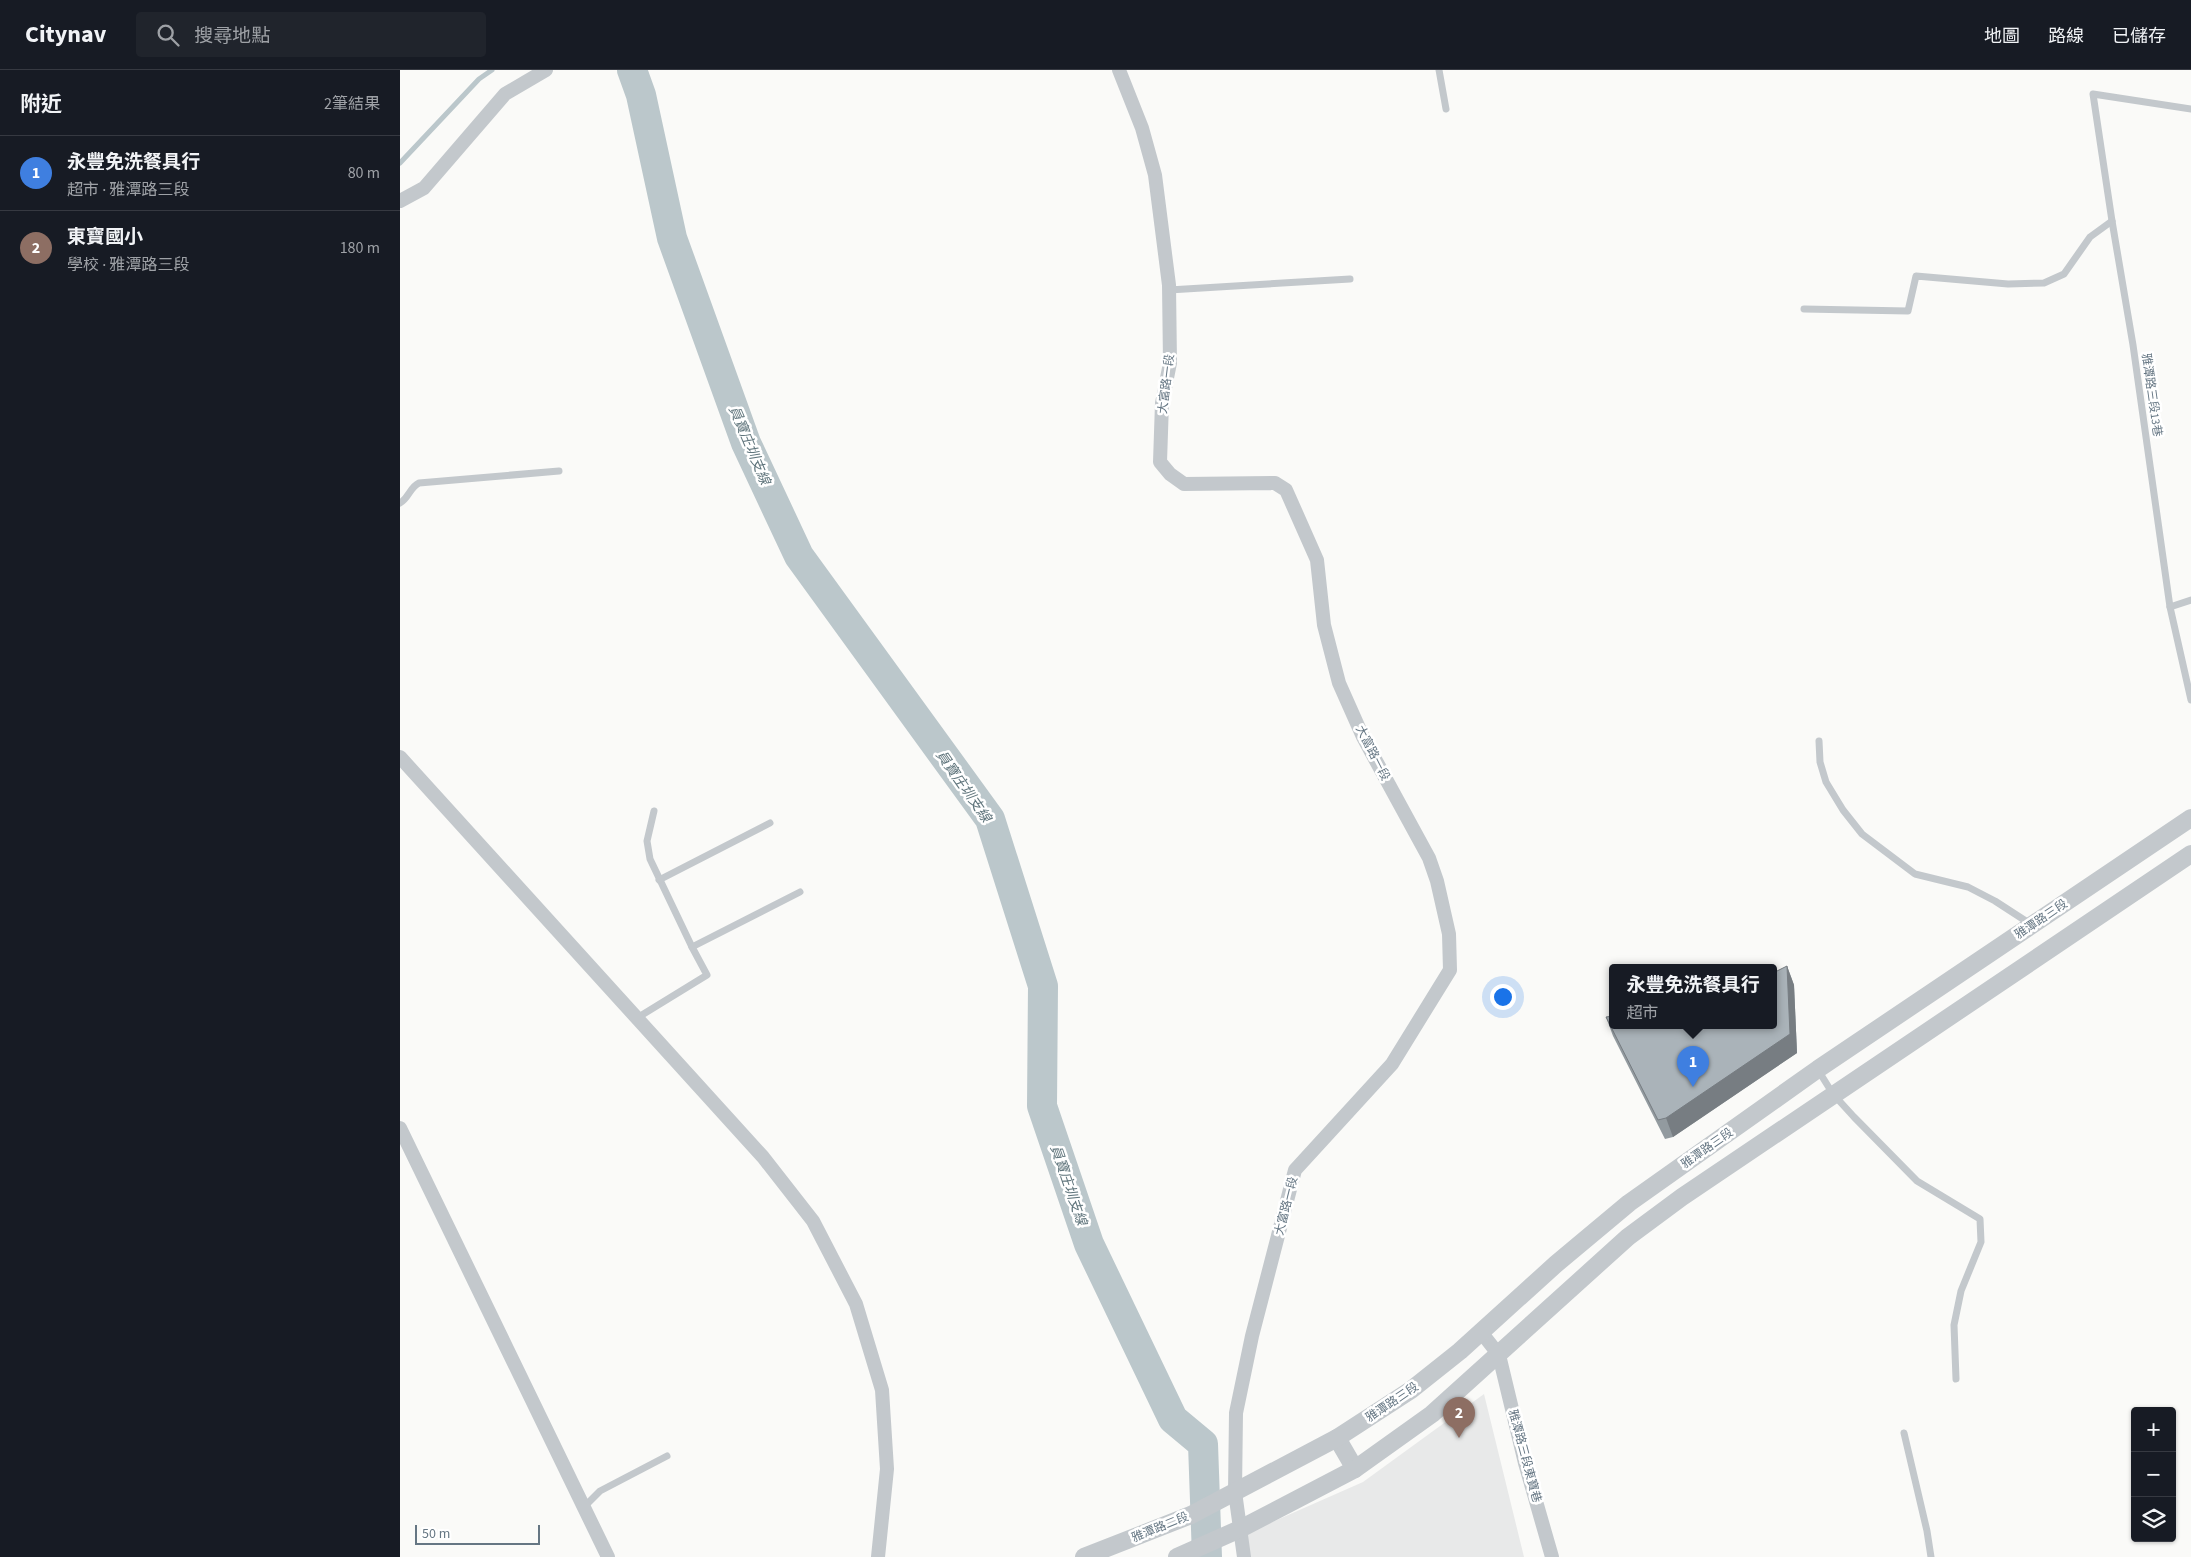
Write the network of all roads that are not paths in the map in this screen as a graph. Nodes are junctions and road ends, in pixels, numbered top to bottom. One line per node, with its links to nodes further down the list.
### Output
1 (546, 70): 6 (street)
2 (1119, 70): 9 (street, 大富路一段)
3 (1439, 70): 5 (lane)
4 (2191, 109): 7 (lane, 雅潭路三段13巷)
5 (1446, 110)
6 (400, 201)
7 (2112, 221): 10 (lane); 14 (lane, 雅潭路三段13巷)
8 (1350, 279): 9 (lane)
9 (1169, 290): 37 (street, 大富路一段)
10 (1804, 309)
11 (559, 471): 12 (lane)
12 (400, 503)
13 (2191, 600): 14 (lane)
14 (2170, 607): 15 (lane, 雅潭路三段13巷)
15 (2191, 700)
16 (1819, 741): 24 (lane)
17 (400, 757): 26 (street)
18 (654, 811): 22 (lane)
19 (2191, 818): 24 (street, 雅潭路三段)
20 (770, 824): 22 (lane)
21 (2191, 854): 28 (street, 雅潭路三段)
22 (659, 880): 25 (lane)
23 (800, 892): 25 (lane)
24 (2032, 926): 27 (street, 雅潭路三段)
25 (692, 947): 26 (lane)
26 (637, 1018): 41 (street)
27 (1818, 1069): 28 (lane); 30 (street, 雅潭路三段)
28 (1834, 1094): 31 (street, 雅潭路三段); 32 (lane)
29 (400, 1128): 38 (street)
30 (1481, 1332): 31 (street); 34 (street, 雅潭路三段)
31 (1499, 1355): 36 (street, 雅潭路三段); 45 (street, 雅潭路三段東寶巷)
32 (1956, 1378)
33 (1904, 1433): 46 (lane)
34 (1338, 1438): 36 (street); 37 (street, 雅潭路三段)
35 (667, 1456): 38 (lane)
36 (1355, 1470): 39 (street, 雅潭路三段)
37 (1235, 1492): 39 (street, 大富路一段); 42 (street, 雅潭路二段)
38 (584, 1507): 40 (street)
39 (1240, 1529): 43 (street); 44 (street, 大富路一段)
40 (608, 1557)
41 (878, 1557)
42 (1084, 1557)
43 (1177, 1557)
44 (1244, 1557)
45 (1552, 1557)
46 (1931, 1557)

